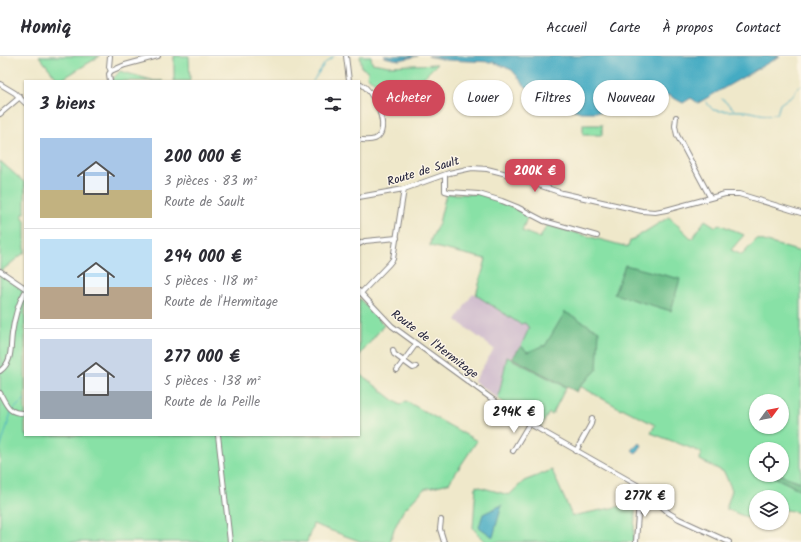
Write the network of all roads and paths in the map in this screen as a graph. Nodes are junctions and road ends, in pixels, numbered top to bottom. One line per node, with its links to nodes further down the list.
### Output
1 (110, 56): 4 (street)
2 (346, 56): 6 (street)
3 (155, 57): 4 (street)
4 (111, 71): 5 (street)
5 (110, 80)
6 (349, 80)
7 (0, 84): 9 (street)
8 (360, 84): 13 (street)
9 (20, 98): 10 (street); 11 (street)
10 (24, 102)
11 (0, 114)
12 (676, 117): 17 (street)
13 (360, 140)
14 (445, 175): 15 (street, Route de Sault); 17 (street, Route de Sault); 19 (street)
15 (404, 189): 16 (street, Route de Sault); 20 (street)
16 (360, 197)
17 (710, 197): 18 (street, Route de Sault)
18 (801, 213)
19 (597, 236)
20 (397, 238): 21 (street); 24 (street)
21 (360, 244)
22 (0, 271): 23 (street)
23 (24, 287)
24 (360, 292): 26 (street, Route de l'Hermitage)
25 (24, 294): 31 (street)
26 (416, 344): 28 (street); 35 (street, Route de l'Hermitage)
27 (393, 350): 28 (street)
28 (404, 362): 29 (street); 30 (street)
29 (416, 368)
30 (397, 370)
31 (0, 371)
32 (0, 393): 33 (street)
33 (24, 412)
34 (592, 418): 38 (street)
35 (529, 424): 37 (street); 38 (street, Route de l'Hermitage)
36 (218, 436): 41 (street)
37 (513, 451)
38 (576, 451): 39 (street, Route de l'Hermitage)
39 (645, 491): 43 (street); 44 (street, Route de l'Hermitage)
40 (441, 520): 42 (street)
41 (230, 542)
42 (444, 542)
43 (636, 542)
44 (729, 542)

